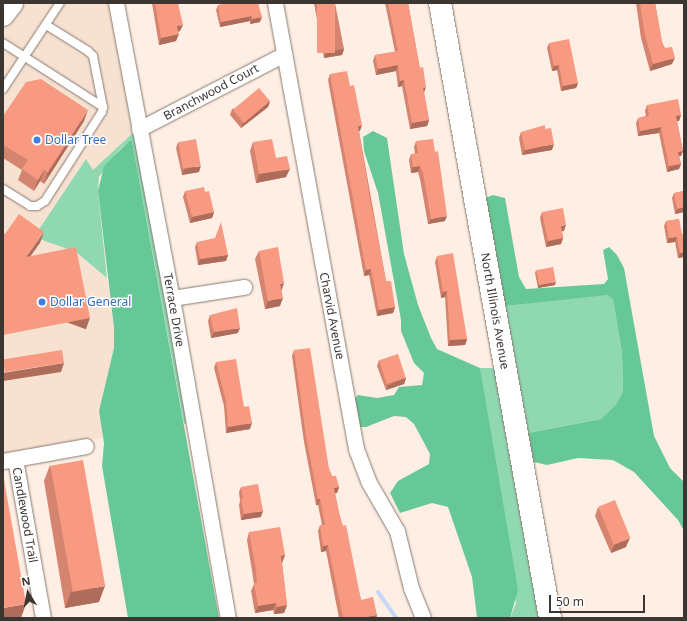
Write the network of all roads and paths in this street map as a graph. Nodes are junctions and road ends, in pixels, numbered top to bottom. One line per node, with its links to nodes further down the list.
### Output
1 (12, 3): 6 (street)
2 (60, 3): 7 (lane)
3 (116, 3): 13 (street, Terrace Drive)
4 (275, 3): 9 (street, Charvid Avenue)
5 (440, 3): 22 (street, North Illinois Avenue)
6 (3, 15)
7 (46, 25): 10 (lane); 12 (lane)
8 (3, 43): 10 (lane)
9 (284, 54): 13 (street, Branchwood Court); 21 (street, Charvid Avenue)
10 (25, 57): 11 (lane); 12 (lane)
11 (3, 89)
12 (103, 107): 14 (lane)
13 (139, 129): 16 (street, Terrace Drive)
14 (3, 190)
15 (244, 287): 16 (street)
16 (172, 298): 20 (street, Terrace Drive)
17 (86, 446): 18 (street)
18 (9, 460): 19 (street, Candlewood Trail)
19 (43, 618)
20 (228, 618)
21 (423, 618)
22 (550, 618)

